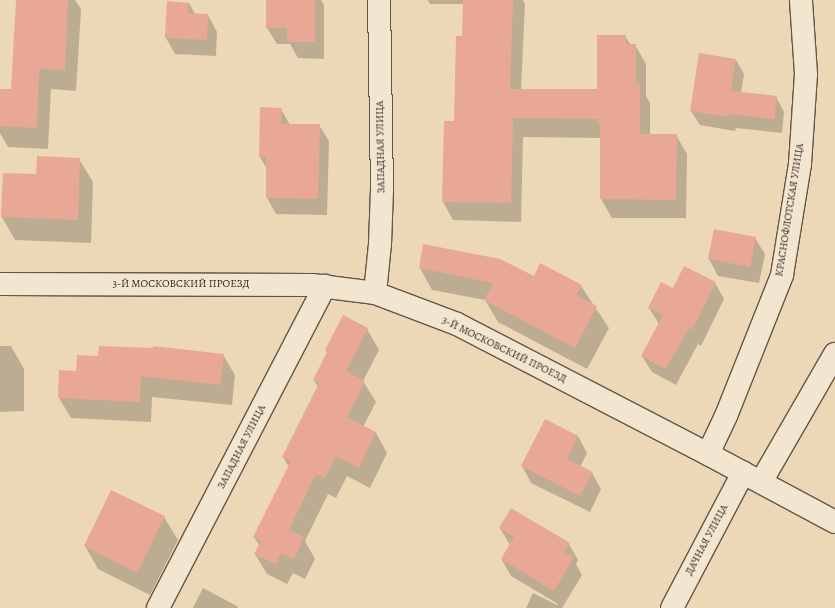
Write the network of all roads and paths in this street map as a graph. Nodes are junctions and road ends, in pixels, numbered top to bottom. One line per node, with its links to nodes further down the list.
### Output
1 (378, 0): 5 (street, ЗАПАДНАЯ УЛИЦА)
2 (801, 0): 7 (street, КРАСНОФЛОТСКАЯ УЛИЦА)
3 (0, 284): 4 (street, 3-Й МОСКОВСКИЙ ПРОЕЗД)
4 (325, 286): 5 (street, 3-Й МОСКОВСКИЙ ПРОЕЗД); 10 (street, ЗАПАДНАЯ УЛИЦА)
5 (376, 293): 7 (street, 3-Й МОСКОВСКИЙ ПРОЕЗД)
6 (835, 354): 8 (street, ДАЧНАЯ УЛИЦА)
7 (708, 454): 8 (street, 3-Й МОСКОВСКИЙ ПРОЕЗД)
8 (752, 478): 9 (street, 3-Й МОСКОВСКИЙ ПРОЕЗД); 11 (street, ДАЧНАЯ УЛИЦА)
9 (835, 522)
10 (158, 608)
11 (672, 608)

